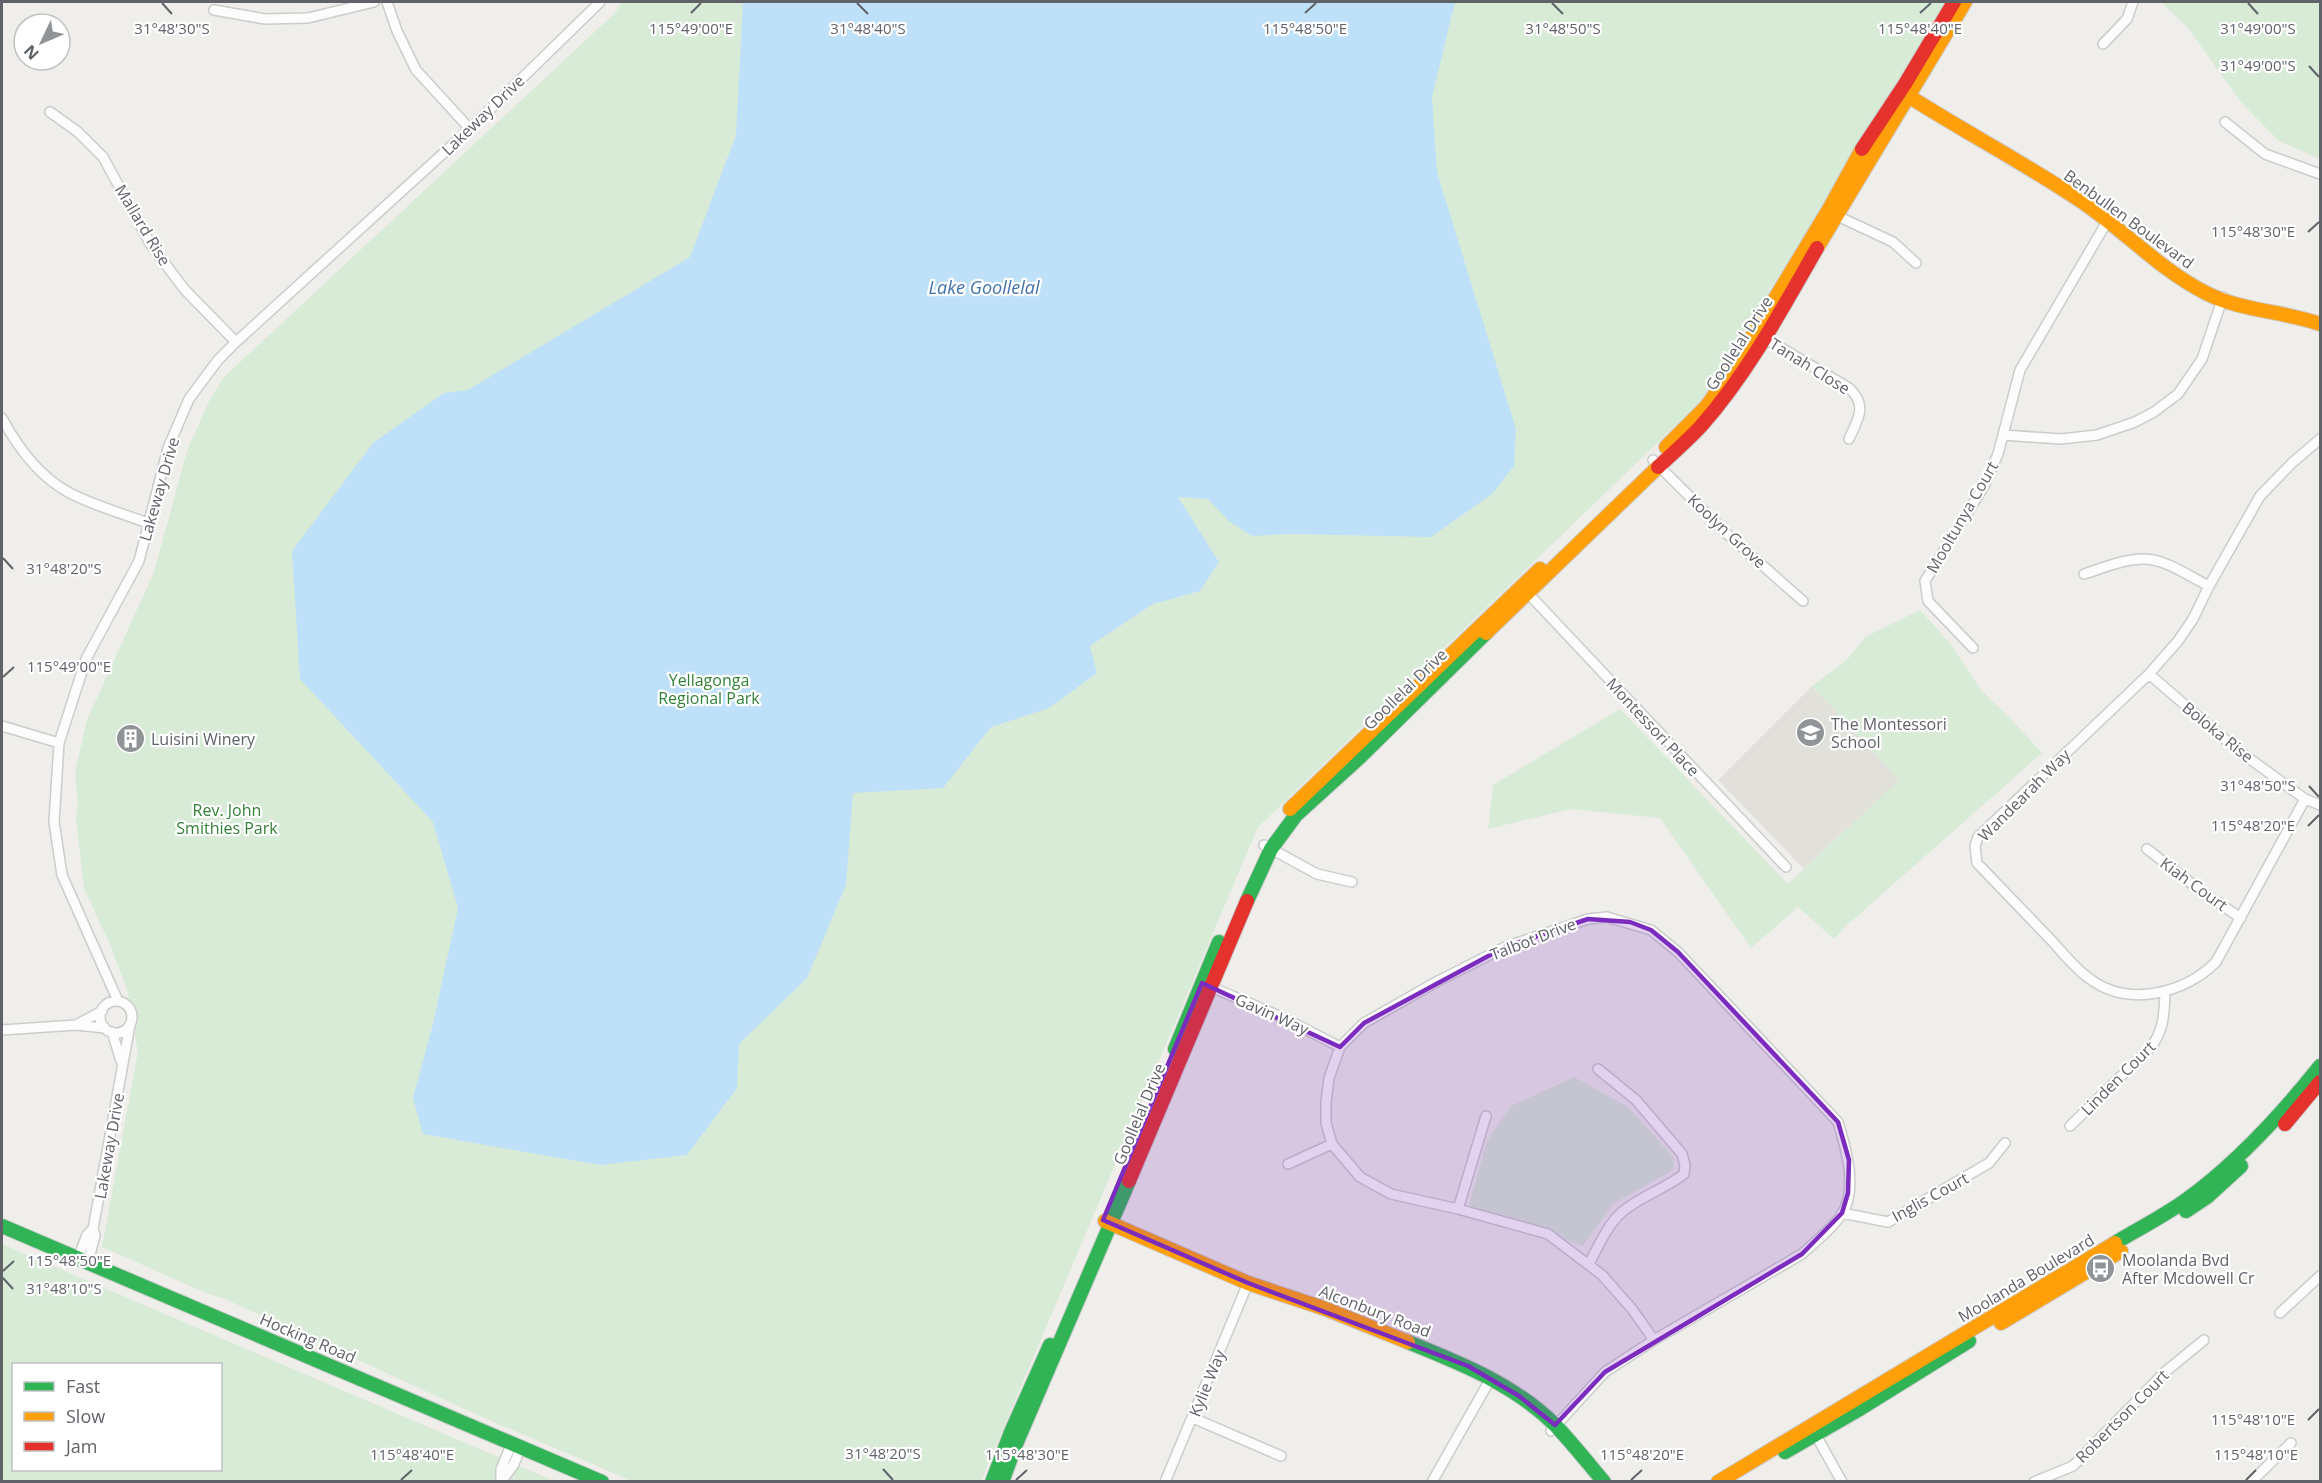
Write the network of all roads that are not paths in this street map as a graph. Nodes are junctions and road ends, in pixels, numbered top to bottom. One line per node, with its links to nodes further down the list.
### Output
1 (374, 2): 7 (street)
2 (387, 2): 12 (street)
3 (600, 2): 12 (street, Lakeway Drive)
4 (1954, 2): 9 (street, Goollelal Drive)
5 (1965, 2): 9 (street, Goollelal Drive)
6 (2133, 2): 8 (street)
7 (214, 10)
8 (2103, 44)
9 (1906, 90): 14 (street, Goollelal Drive); 15 (street, Benbullen Boulevard)
10 (50, 112): 21 (street, Mallard Rise)
11 (2225, 122): 13 (street)
12 (470, 129): 21 (street, Lakeway Drive)
13 (2320, 174)
14 (1832, 213): 16 (street); 20 (street, Goollelal Drive)
15 (2109, 218): 17 (street, Benbullen Boulevard); 23 (street, Mooltunya Court)
16 (1916, 263)
17 (2223, 296): 18 (street, Benbullen Boulevard); 19 (street, Benbullen Boulevard); 23 (street)
18 (2320, 316)
19 (2320, 324)
20 (1760, 335): 24 (street, Tanah Close); 26 (street, Goollelal Drive)
21 (236, 342): 27 (street, Lakeway Drive)
22 (2, 418): 27 (street)
23 (2003, 435): 32 (street, Mooltunya Court)
24 (1849, 439)
25 (2320, 439): 29 (street, Wandearah Way)
26 (1656, 463): 30 (street, Goollelal Drive); 31 (street, Koolyn Grove)
27 (150, 524): 35 (street, Lakeway Drive)
28 (2084, 574): 29 (street)
29 (2209, 586): 33 (street, Wandearah Way)
30 (1524, 590): 38 (street, Goollelal Drive); 40 (street, Montessori Place)
31 (1803, 600)
32 (1973, 648)
33 (2150, 674): 36 (street, Boloka Rise); 45 (street, Wandearah Way)
34 (2, 726): 35 (street)
35 (59, 743): 43 (street, Lakeway Drive)
36 (2305, 799): 37 (street, Boloka Rise); 42 (street, Wandearah Way)
37 (2320, 805)
38 (1268, 847): 41 (street); 44 (street, Goollelal Drive)
39 (2147, 849): 42 (street, Kiah Court)
40 (1786, 867)
41 (1352, 882)
42 (2241, 918): 45 (street, Wandearah Way)
43 (108, 982): 46 (street, Lakeway Drive); 47 (street, Lakeway Drive)
44 (1207, 985): 52 (street, Gavin Way); 65 (street, Goollelal Drive)
45 (2165, 993): 58 (street, Linden Court)
46 (118, 1001): 47 (street); 49 (street)
47 (104, 1008): 48 (street); 51 (street)
48 (75, 1025): 50 (street); 51 (street)
49 (130, 1025): 51 (street); 53 (street, Lakeway Drive)
50 (2, 1030)
51 (108, 1030): 53 (street, Lakeway Drive)
52 (1340, 1047): 60 (street, Talbot Drive); 63 (street, Talbot Drive)
53 (122, 1063): 66 (street, Lakeway Drive)
54 (2320, 1066): 76 (street, Moolanda Boulevard)
55 (1598, 1069): 67 (street)
56 (2320, 1082): 76 (street, Moolanda Boulevard)
57 (1485, 1116): 62 (street)
58 (2070, 1126)
59 (2005, 1143): 63 (street, Inglis Court)
60 (1332, 1144): 61 (street); 62 (street, Talbot Drive)
61 (1288, 1164)
62 (1458, 1209): 67 (street, Talbot Drive)
63 (1842, 1213): 71 (street)
64 (2, 1226): 66 (street, Hocking Road)
65 (1106, 1227): 69 (street, Alconbury Road); 82 (street, Goollelal Drive); 83 (street, Goollelal Drive)
66 (83, 1260): 78 (street, Hocking Road)
67 (1589, 1264): 71 (street, Talbot Drive)
68 (2320, 1276): 70 (street)
69 (1247, 1286): 73 (street, Alconbury Road); 74 (street, Kylie Way)
70 (2280, 1313)
71 (1654, 1340): 75 (street)
72 (2204, 1340): 91 (street, Robertson Court)
73 (1489, 1381): 75 (street, Alconbury Road); 85 (street)
74 (1193, 1418): 79 (street); 84 (street, Kylie Way)
75 (1553, 1428): 86 (street, Alconbury Road); 87 (street, Alconbury Road)
76 (1813, 1430): 88 (street, Moolanda Boulevard); 89 (street, Moolanda Boulevard); 90 (street)
77 (2291, 1443): 92 (street)
78 (516, 1445): 80 (street); 81 (street, Hocking Road)
79 (1281, 1456)
80 (501, 1481)
81 (602, 1482)
82 (992, 1482)
83 (1002, 1482)
84 (1165, 1482)
85 (1432, 1482)
86 (1595, 1482)
87 (1604, 1482)
88 (1718, 1482)
89 (1735, 1482)
90 (1842, 1482)
91 (2034, 1482)
92 (2251, 1482)

